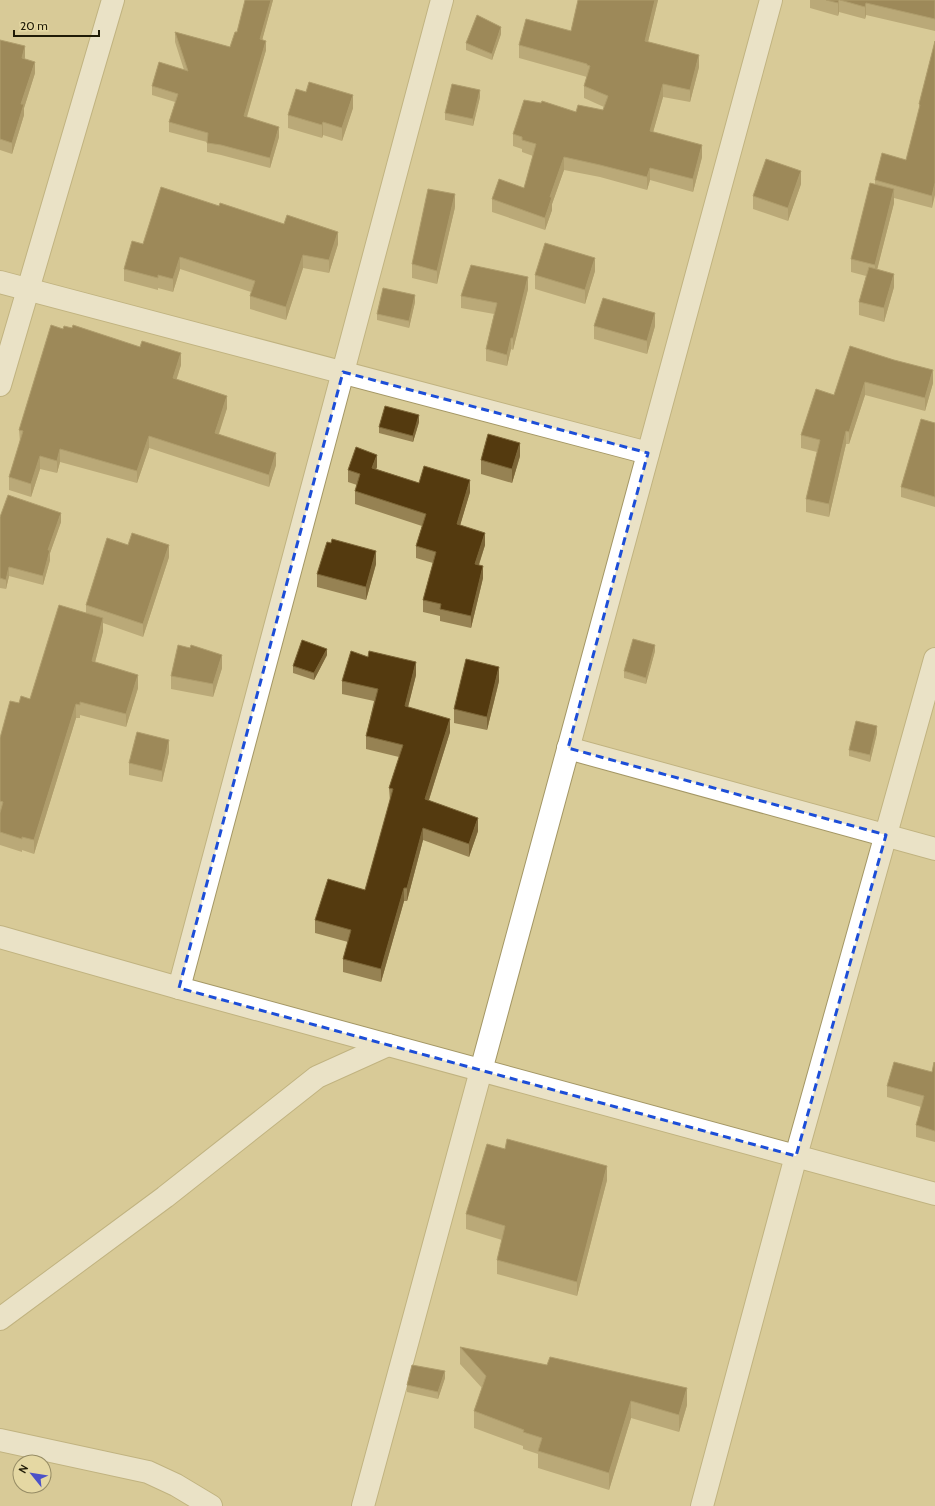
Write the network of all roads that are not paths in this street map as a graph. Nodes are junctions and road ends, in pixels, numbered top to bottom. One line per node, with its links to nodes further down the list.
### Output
1 (113, 0): 5 (street)
2 (442, 0): 6 (street)
3 (771, 0): 8 (street)
4 (0, 282): 5 (street)
5 (28, 289): 6 (street); 7 (street)
6 (343, 372): 8 (street); 14 (street)
7 (0, 385)
8 (648, 454): 10 (street)
9 (935, 659): 11 (street)
10 (568, 748): 11 (street); 16 (street)
11 (886, 835): 12 (street); 17 (street)
12 (935, 849)
13 (0, 937): 14 (street)
14 (179, 988): 15 (street)
15 (388, 1045): 16 (street); 19 (street)
16 (481, 1070): 17 (street); 22 (street)
17 (796, 1156): 18 (street); 23 (street)
18 (935, 1194)
19 (0, 1319)
20 (0, 1440): 21 (street)
21 (211, 1506)
22 (363, 1506)
23 (702, 1506)

